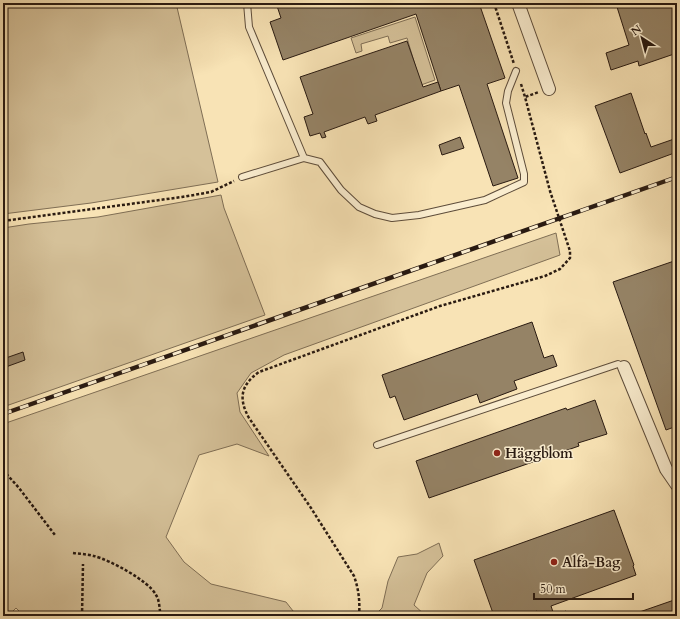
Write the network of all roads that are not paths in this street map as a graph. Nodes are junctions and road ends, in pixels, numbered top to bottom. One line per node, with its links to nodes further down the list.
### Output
1 (247, 3): 5 (lane)
2 (518, 3): 4 (street)
3 (516, 71): 5 (lane)
4 (549, 89)
5 (304, 158): 6 (lane)
6 (242, 177)
7 (624, 367): 8 (lane); 9 (street)
8 (377, 445)
9 (677, 485)

